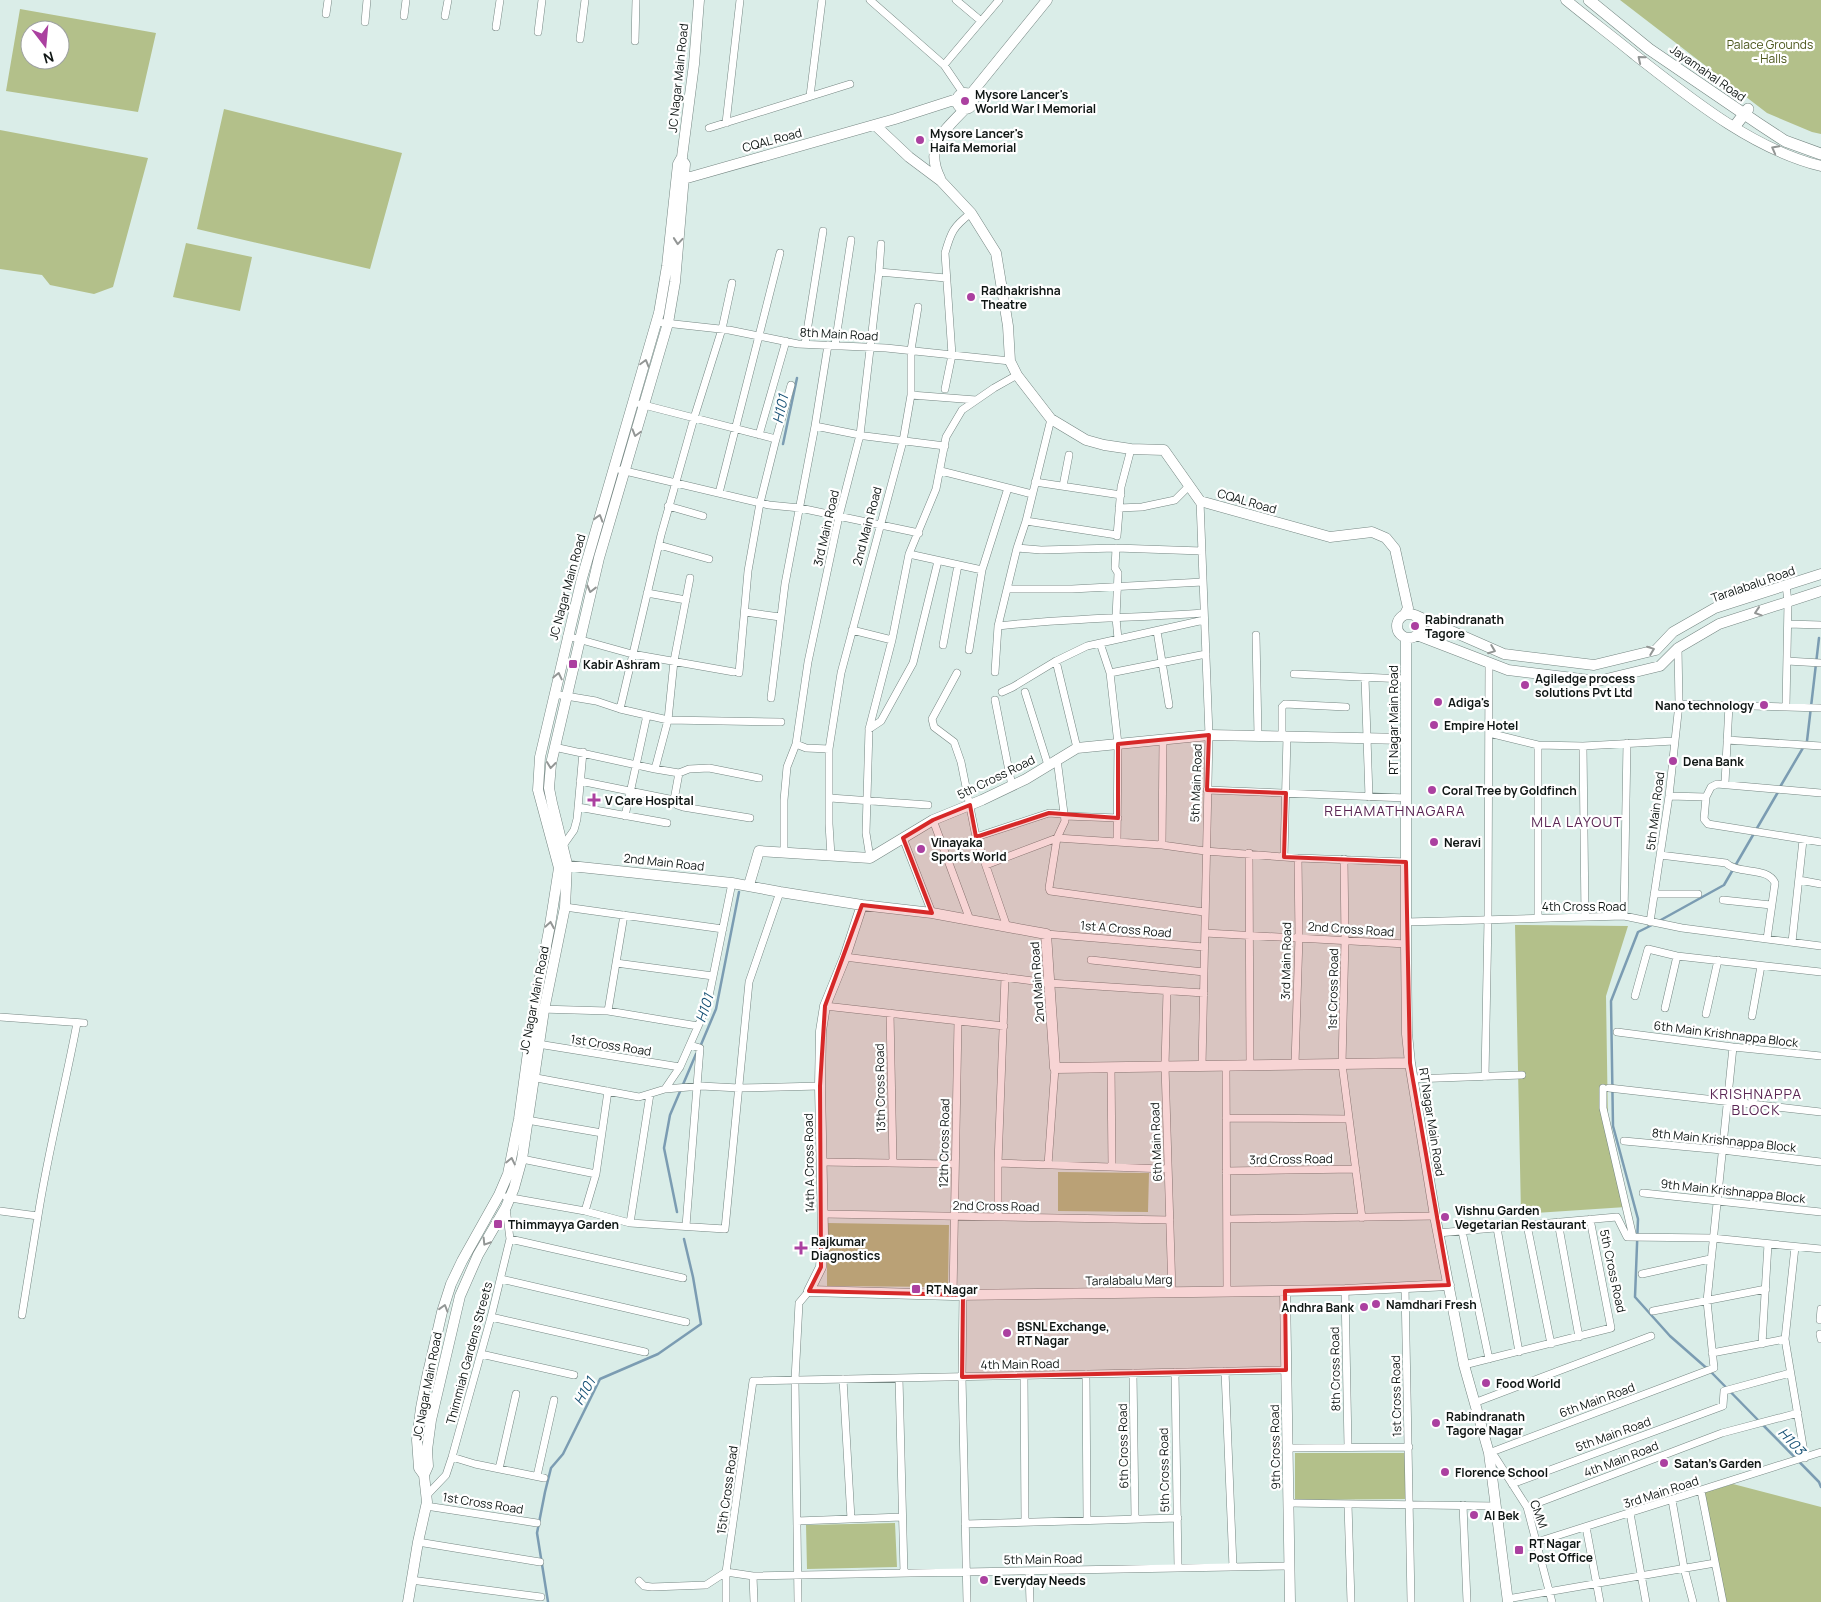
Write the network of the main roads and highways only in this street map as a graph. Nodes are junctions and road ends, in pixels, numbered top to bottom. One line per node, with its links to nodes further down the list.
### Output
1 (699, 0): 13 (main road, JC Nagar Main Road)
2 (1047, 0): 6 (main road, CQAL Road)
3 (1566, 0): 9 (main road, one-way to 3)
4 (1589, 0): 7 (main road, Jayamahal Road)
5 (1600, 0): 7 (main road, Jayamahal Road)
6 (963, 96): 8 (main road, CQAL Road); 14 (main road, CQAL Road)
7 (1746, 112): 9 (main road); 10 (main road, Jayamahal Road); 11 (main road, Jayamahal Road)
8 (875, 125): 13 (main road, CQAL Road); 14 (main road, CQAL Road)
9 (1735, 126): 12 (main road, one-way to 9)
10 (1821, 147)
11 (1821, 154)
12 (1821, 166)
13 (680, 180): 15 (main road, JC Nagar Main Road)
14 (942, 181): 19 (main road, CQAL Road)
15 (672, 266): 16 (main road, JC Nagar Main Road, one-way to 15); 16 (main road, JC Nagar Main Road)
16 (639, 404): 23 (main road, JC Nagar Main Road, one-way to 23); 23 (main road, JC Nagar Main Road, one-way to 16)
17 (1821, 574): 19 (main road, Taralabalu Road, one-way to 17)
18 (1821, 591): 20 (main road, one-way to 20)
19 (1410, 615): 20 (main road); 21 (main road)
20 (1417, 636): 21 (main road)
21 (1406, 638): 22 (main road, RT Nagar Main Road)
22 (1406, 738): 25 (main road, 5th Cross Road); 28 (main road, RT Nagar Main Road)
23 (558, 848): 24 (main road, JC Nagar Main Road)
24 (562, 865): 25 (main road, 2nd Main Road); 27 (main road, JC Nagar Main Road, one-way to 24); 27 (main road, JC Nagar Main Road)
25 (749, 885): 26 (main road, 2nd Main Road)
26 (862, 905): 28 (main road, 2nd Main Road); 31 (main road, 14th A Cross Road)
27 (539, 1009): 29 (main road, JC Nagar Main Road); 29 (main road, JC Nagar Main Road)
28 (1410, 1062): 30 (main road, RT Nagar Main Road)
29 (528, 1077): 33 (main road, JC Nagar Main Road, one-way to 33); 33 (main road, JC Nagar Main Road, one-way to 29)
30 (1449, 1285): 32 (main road, Taralabalu Marg); 34 (main road, RT Nagar Main Road)
31 (809, 1291): 32 (main road, Taralabalu Marg)
32 (1285, 1291): 36 (main road, 9th Cross Road)
33 (424, 1475): 35 (main road)
34 (1507, 1600)
35 (408, 1602)
36 (1290, 1602)

